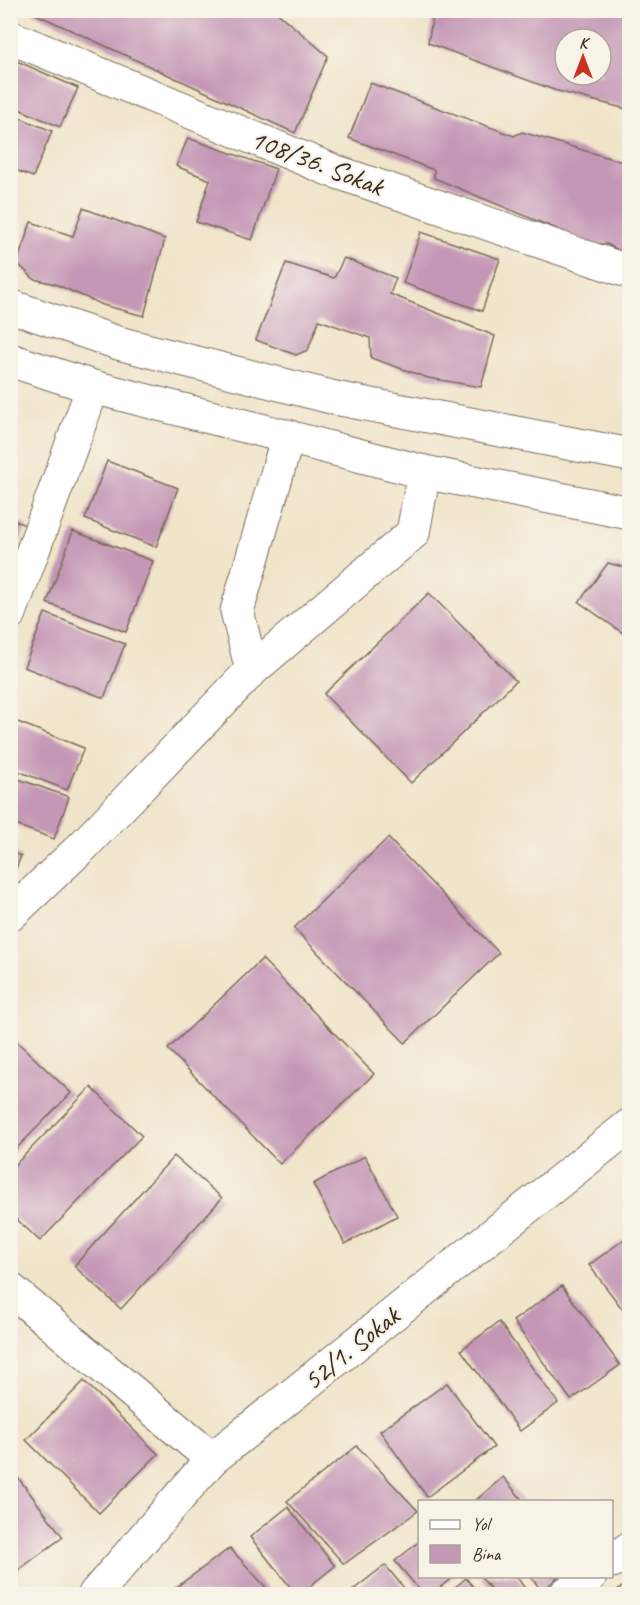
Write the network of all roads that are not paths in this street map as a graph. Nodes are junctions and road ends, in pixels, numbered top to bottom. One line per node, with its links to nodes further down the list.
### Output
1 (10, 37): 2 (street, 108/36. Sokak)
2 (630, 272)
3 (10, 306): 7 (street)
4 (10, 360): 5 (street)
5 (93, 387): 6 (street); 10 (street)
6 (288, 436): 8 (street); 11 (street)
7 (630, 455)
8 (424, 472): 9 (street); 11 (street)
9 (630, 513)
10 (10, 613)
11 (252, 670): 12 (street)
12 (10, 915)
13 (630, 1125): 15 (street, 52/1. Sokak)
14 (10, 1289): 15 (street)
15 (212, 1459): 19 (street, 52/1. Sokak)
16 (630, 1548): 17 (street)
17 (613, 1560)
18 (587, 1578): 20 (street)
19 (95, 1594)
20 (566, 1594)

